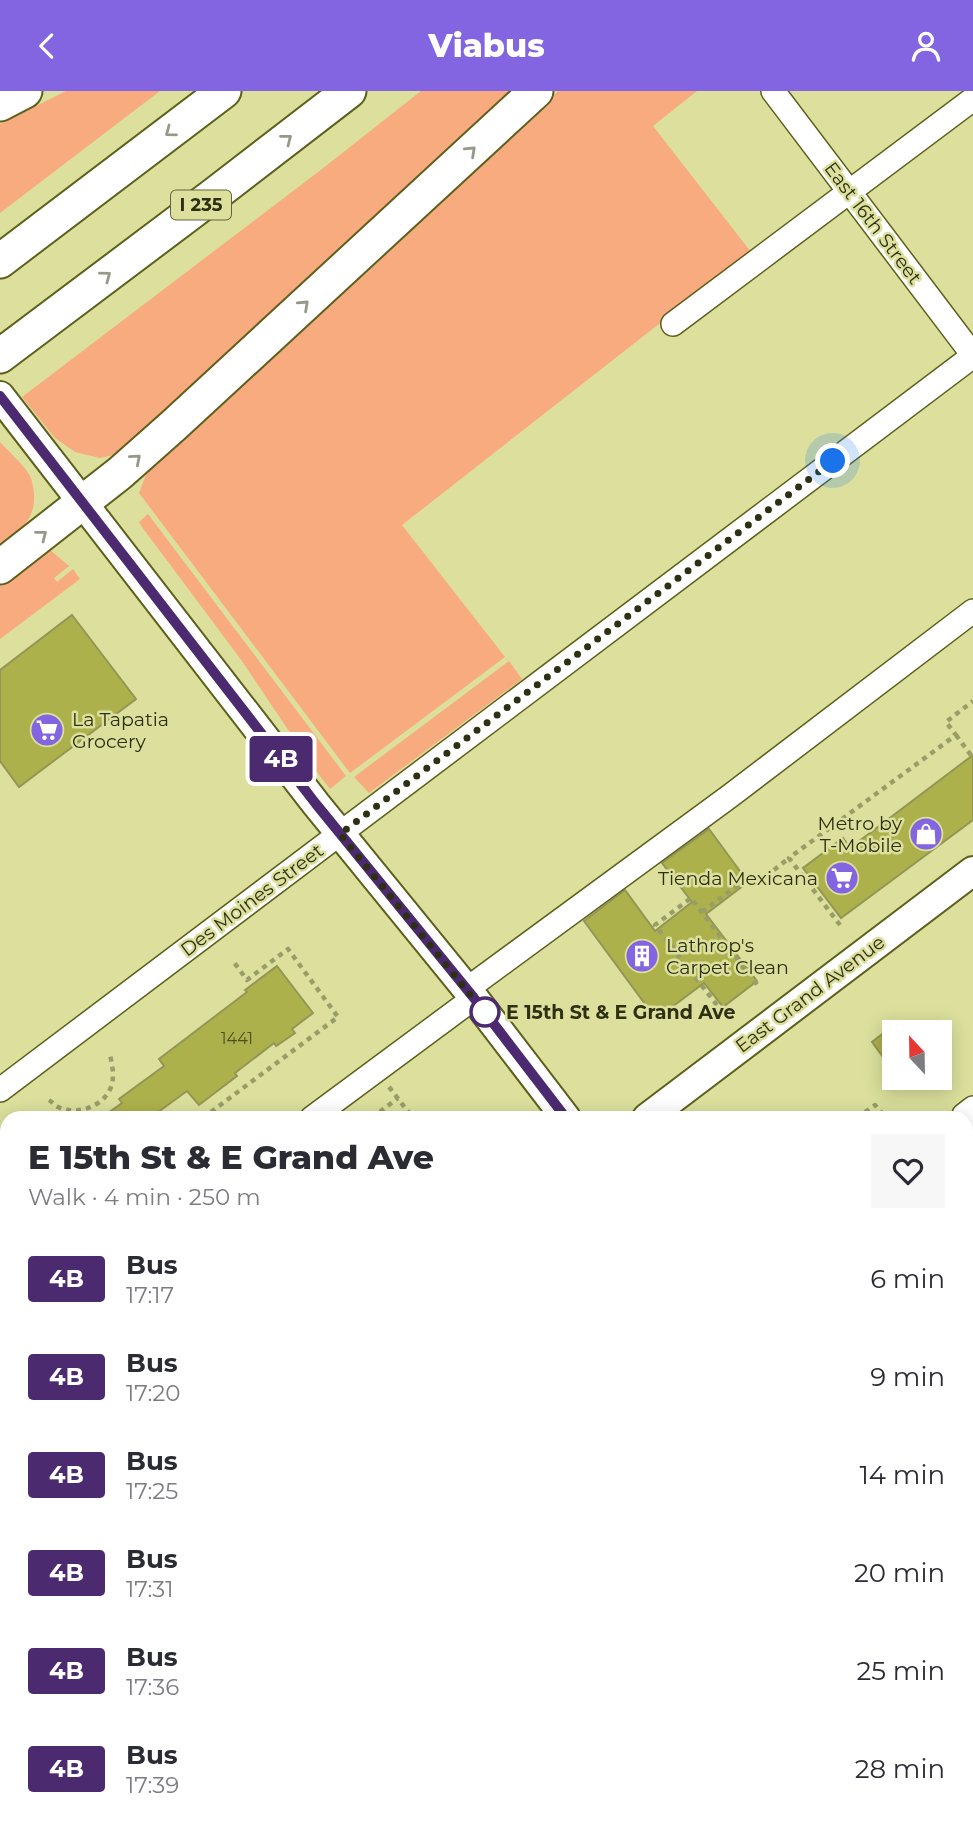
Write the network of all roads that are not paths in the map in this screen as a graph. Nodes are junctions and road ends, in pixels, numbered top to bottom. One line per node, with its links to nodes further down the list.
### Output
1 (25, 91): 7 (highway)
2 (224, 91): 9 (highway, one-way to 9)
3 (349, 91): 11 (highway, I 235, one-way to 3)
4 (536, 91): 14 (highway, one-way to 4)
5 (773, 91): 8 (street, East 16th Street)
6 (973, 99): 8 (street)
7 (0, 104)
8 (849, 191): 10 (street); 12 (street, East 16th Street)
9 (2, 259)
10 (673, 324)
11 (0, 356)
12 (973, 356): 17 (street, Des Moines Street)
13 (0, 396): 14 (main road)
14 (83, 503): 15 (highway, one-way to 14); 17 (main road)
15 (0, 567)
16 (973, 611): 19 (street)
17 (340, 834): 19 (main road); 20 (street, Des Moines Street)
18 (973, 871): 23 (main road, East Grand Avenue)
19 (470, 993): 21 (street); 22 (main road)
20 (0, 1090)
21 (321, 1111)
22 (561, 1111)
23 (657, 1111)

